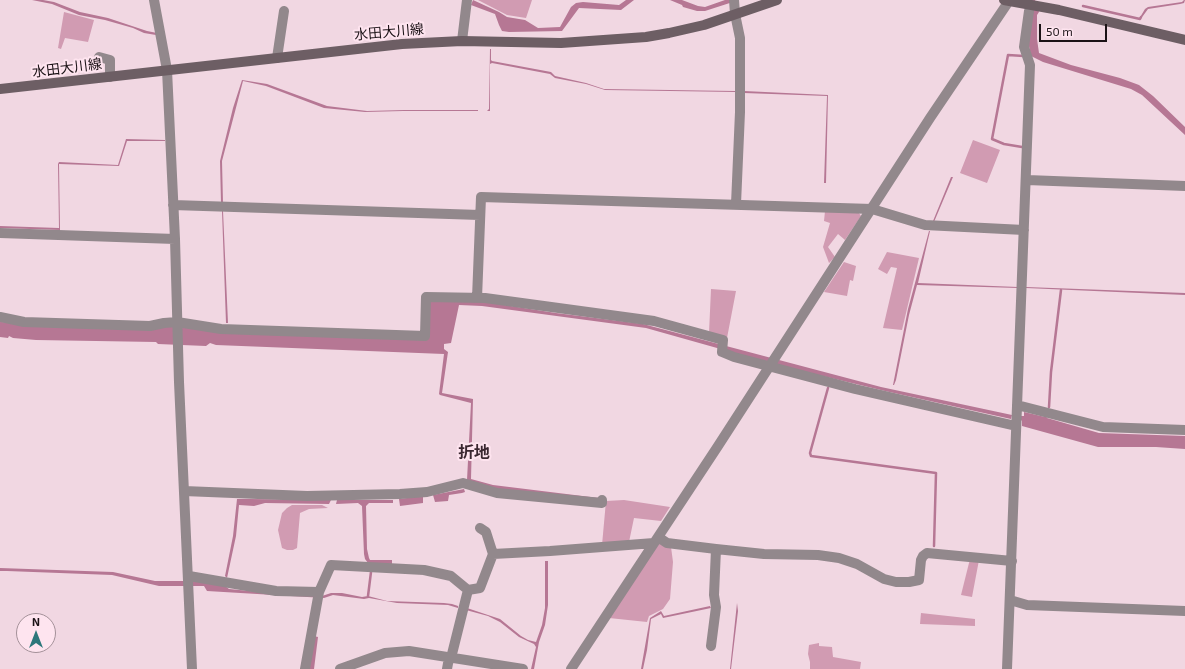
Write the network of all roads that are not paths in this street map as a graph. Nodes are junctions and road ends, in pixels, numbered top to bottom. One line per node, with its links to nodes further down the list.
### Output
1 (154, 0): 13 (street)
2 (467, 0): 9 (street)
3 (777, 0): 8 (main road, 水田大川線)
4 (1006, 0): 10 (main road); 20 (street)
5 (734, 1): 8 (street)
6 (284, 11): 12 (street)
7 (1029, 11): 16 (street)
8 (735, 14): 9 (main road, 水田大川線); 18 (street)
9 (462, 40): 12 (main road, 水田大川線)
10 (1185, 40)
11 (99, 57): 14 (street)
12 (277, 58): 13 (main road, 水田大川線)
13 (167, 70): 14 (main road, 水田大川線); 19 (street)
14 (110, 77): 15 (main road, 水田大川線)
15 (0, 89)
16 (1027, 180): 17 (street); 22 (street)
17 (1185, 186)
18 (736, 204): 20 (street); 21 (street)
19 (173, 206): 21 (street); 24 (street)
20 (872, 209): 22 (street); 28 (street)
21 (480, 215): 25 (street)
22 (1024, 230): 29 (street)
23 (0, 233): 24 (street)
24 (175, 239): 27 (street)
25 (477, 298): 27 (street); 28 (street)
26 (0, 317): 27 (street)
27 (177, 324): 32 (street)
28 (769, 366): 30 (street); 35 (street)
29 (1017, 405): 30 (street); 31 (street)
30 (1016, 426): 38 (street)
31 (1185, 430)
32 (184, 491): 33 (street); 39 (street)
33 (602, 500)
34 (480, 528): 37 (street)
35 (656, 540): 36 (street); 37 (street); 51 (street)
36 (716, 549): 38 (street); 44 (street)
37 (494, 554): 40 (street)
38 (1012, 561): 42 (street)
39 (188, 576): 41 (street); 46 (street)
40 (468, 590): 41 (street); 45 (street)
41 (320, 592): 47 (street)
42 (1010, 600): 43 (street); 52 (street)
43 (1185, 611)
44 (711, 646)
45 (449, 658): 48 (street); 49 (street); 50 (street)
46 (192, 669)
47 (305, 669)
48 (340, 669)
49 (447, 669)
50 (523, 669)
51 (571, 669)
52 (1007, 669)

